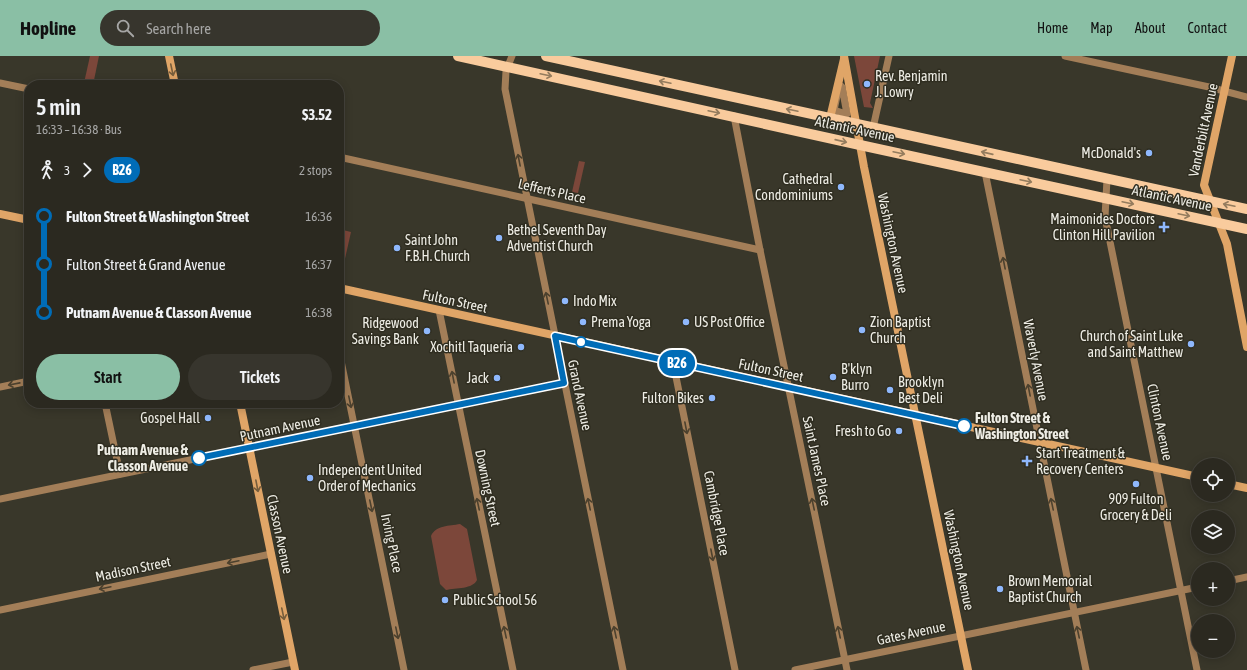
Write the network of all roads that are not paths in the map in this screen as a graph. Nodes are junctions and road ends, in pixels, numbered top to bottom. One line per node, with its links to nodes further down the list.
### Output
1 (169, 56): 10 (main road, one-way to 10)
2 (458, 56): 9 (main road, Atlantic Avenue)
3 (512, 56): 9 (street, Grand Avenue)
4 (546, 56): 16 (main road, Atlantic Avenue, one-way to 4)
5 (844, 56): 16 (main road); 17 (main road, Washington Avenue)
6 (889, 56): 18 (street)
7 (1065, 56): 13 (street)
8 (1232, 56): 13 (main road, Vanderbilt Avenue)
9 (508, 67): 15 (main road, Atlantic Avenue, one-way to 15); 23 (street, Grand Avenue, one-way to 9)
10 (174, 80)
11 (0, 83): 12 (street)
12 (24, 88)
13 (1224, 91): 14 (street); 25 (main road, Vanderbilt Avenue)
14 (1247, 97)
15 (734, 116): 19 (main road, Atlantic Avenue, one-way to 19); 31 (street, Saint James Place)
16 (830, 118): 17 (main road, Atlantic Avenue)
17 (857, 124): 18 (main road, Atlantic Avenue); 19 (main road, Washington Avenue)
18 (873, 128): 22 (main road, Atlantic Avenue, one-way to 18)
19 (860, 145): 21 (main road, Atlantic Avenue, one-way to 21); 45 (main road, Washington Avenue)
20 (344, 158): 23 (street, Lefferts Place)
21 (986, 172): 24 (main road, Atlantic Avenue, one-way to 24); 47 (street, Waverly Avenue, one-way to 21)
22 (1107, 179): 24 (street, Clinton Avenue); 25 (main road, Atlantic Avenue)
23 (527, 198): 31 (street, Lefferts Place); 34 (street, Grand Avenue, one-way to 23)
24 (1106, 198): 29 (main road, Atlantic Avenue, one-way to 29); 49 (street, Clinton Avenue)
25 (1210, 202): 26 (main road, Atlantic Avenue, one-way to 25); 29 (main road, Vanderbilt Avenue)
26 (1247, 209)
27 (0, 214): 28 (main road)
28 (24, 219)
29 (1218, 222): 30 (main road, Atlantic Avenue); 35 (main road, Vanderbilt Avenue)
30 (1247, 229)
31 (760, 250): 41 (street, Saint James Place)
32 (344, 289): 33 (main road, Fulton Street)
33 (439, 310): 34 (main road, Fulton Street); 42 (street, Downing Street, one-way to 33)
34 (555, 336): 36 (main road, Fulton Street); 39 (street, Grand Avenue)
35 (1247, 347)
36 (673, 362): 41 (main road, Fulton Street); 69 (street, Cambridge Place, one-way to 69)
37 (344, 376): 46 (street, Irving Place, one-way to 46)
38 (24, 382): 40 (street, one-way to 40)
39 (564, 383): 42 (street, Putnam Avenue); 68 (street, Grand Avenue, one-way to 39)
40 (0, 386)
41 (789, 388): 45 (main road, Fulton Street); 63 (street, Saint James Place, one-way to 41)
42 (458, 405): 46 (street, Putnam Avenue); 67 (street, Downing Street, one-way to 42)
43 (107, 408): 50 (street)
44 (241, 408): 48 (main road, Classon Avenue)
45 (916, 415): 47 (main road, Fulton Street); 62 (main road, Washington Avenue)
46 (354, 426): 48 (street, Putnam Avenue); 66 (street, Irving Place, one-way to 66)
47 (1039, 442): 49 (main road, Fulton Street); 61 (street, Waverly Avenue, one-way to 47)
48 (249, 448): 50 (street, Putnam Avenue); 55 (main road, Classon Avenue, one-way to 55)
49 (1156, 468): 51 (main road, Fulton Street); 59 (street, Clinton Avenue)
50 (120, 474): 54 (street, Putnam Avenue)
51 (1191, 476)
52 (1235, 485): 53 (main road)
53 (1247, 488)
54 (0, 499)
55 (271, 554): 60 (street, Madison Street, one-way to 60); 64 (main road, Classon Avenue, one-way to 64)
56 (1247, 577): 57 (street)
57 (1235, 580)
58 (1191, 588): 59 (street, Gates Avenue)
59 (1181, 590): 61 (street, Gates Avenue); 74 (street, Clinton Avenue)
60 (0, 610)
61 (1074, 613): 62 (street, Gates Avenue); 73 (street, Waverly Avenue, one-way to 61)
62 (961, 636): 63 (street, Gates Avenue); 72 (main road, Washington Avenue)
63 (844, 660): 70 (street, Gates Avenue); 71 (street, Saint James Place)
64 (294, 666): 65 (street)
65 (253, 670)
66 (404, 670)
67 (513, 670)
68 (623, 670)
69 (735, 670)
70 (795, 670)
71 (847, 670)
72 (968, 670)
73 (1086, 670)
74 (1198, 670)

